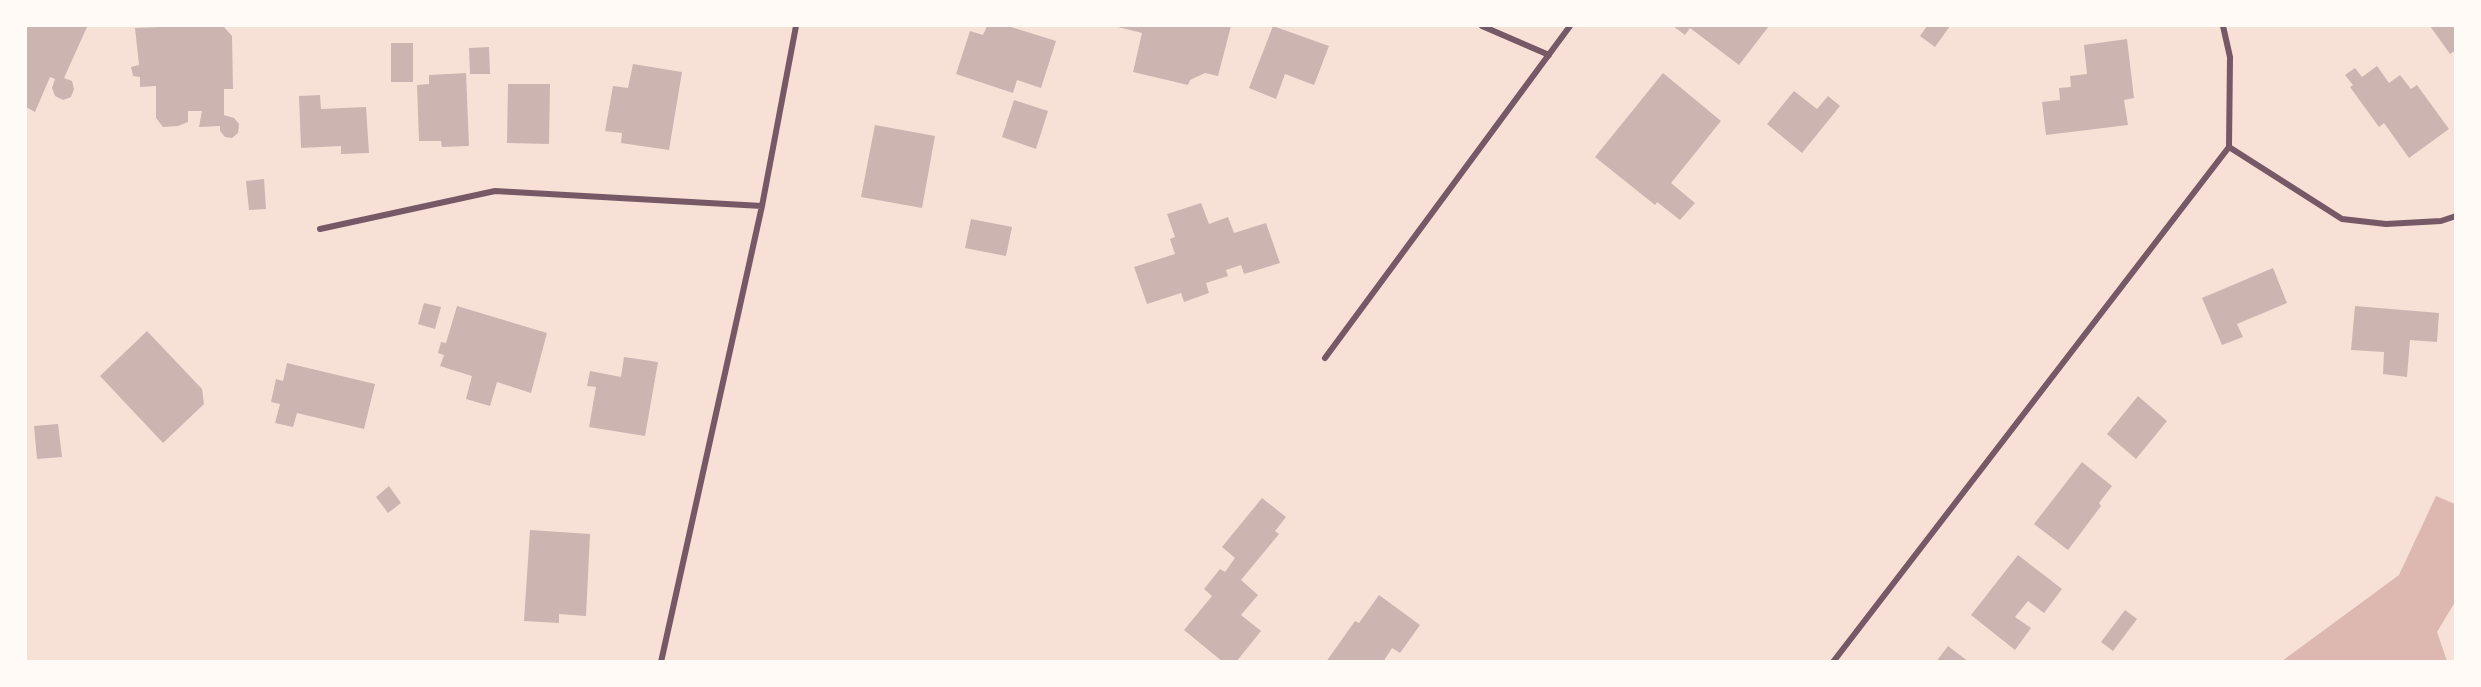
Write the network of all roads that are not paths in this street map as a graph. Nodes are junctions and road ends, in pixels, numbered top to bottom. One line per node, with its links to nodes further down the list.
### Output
1 (795, 26): 7 (street)
2 (1482, 26): 5 (street)
3 (1570, 26): 5 (street)
4 (2223, 26): 6 (street)
5 (1549, 55): 10 (street)
6 (2229, 147): 8 (street); 12 (street)
7 (762, 206): 9 (street); 11 (street)
8 (2456, 216)
9 (320, 229)
10 (1325, 358)
11 (661, 662)
12 (1833, 662)

